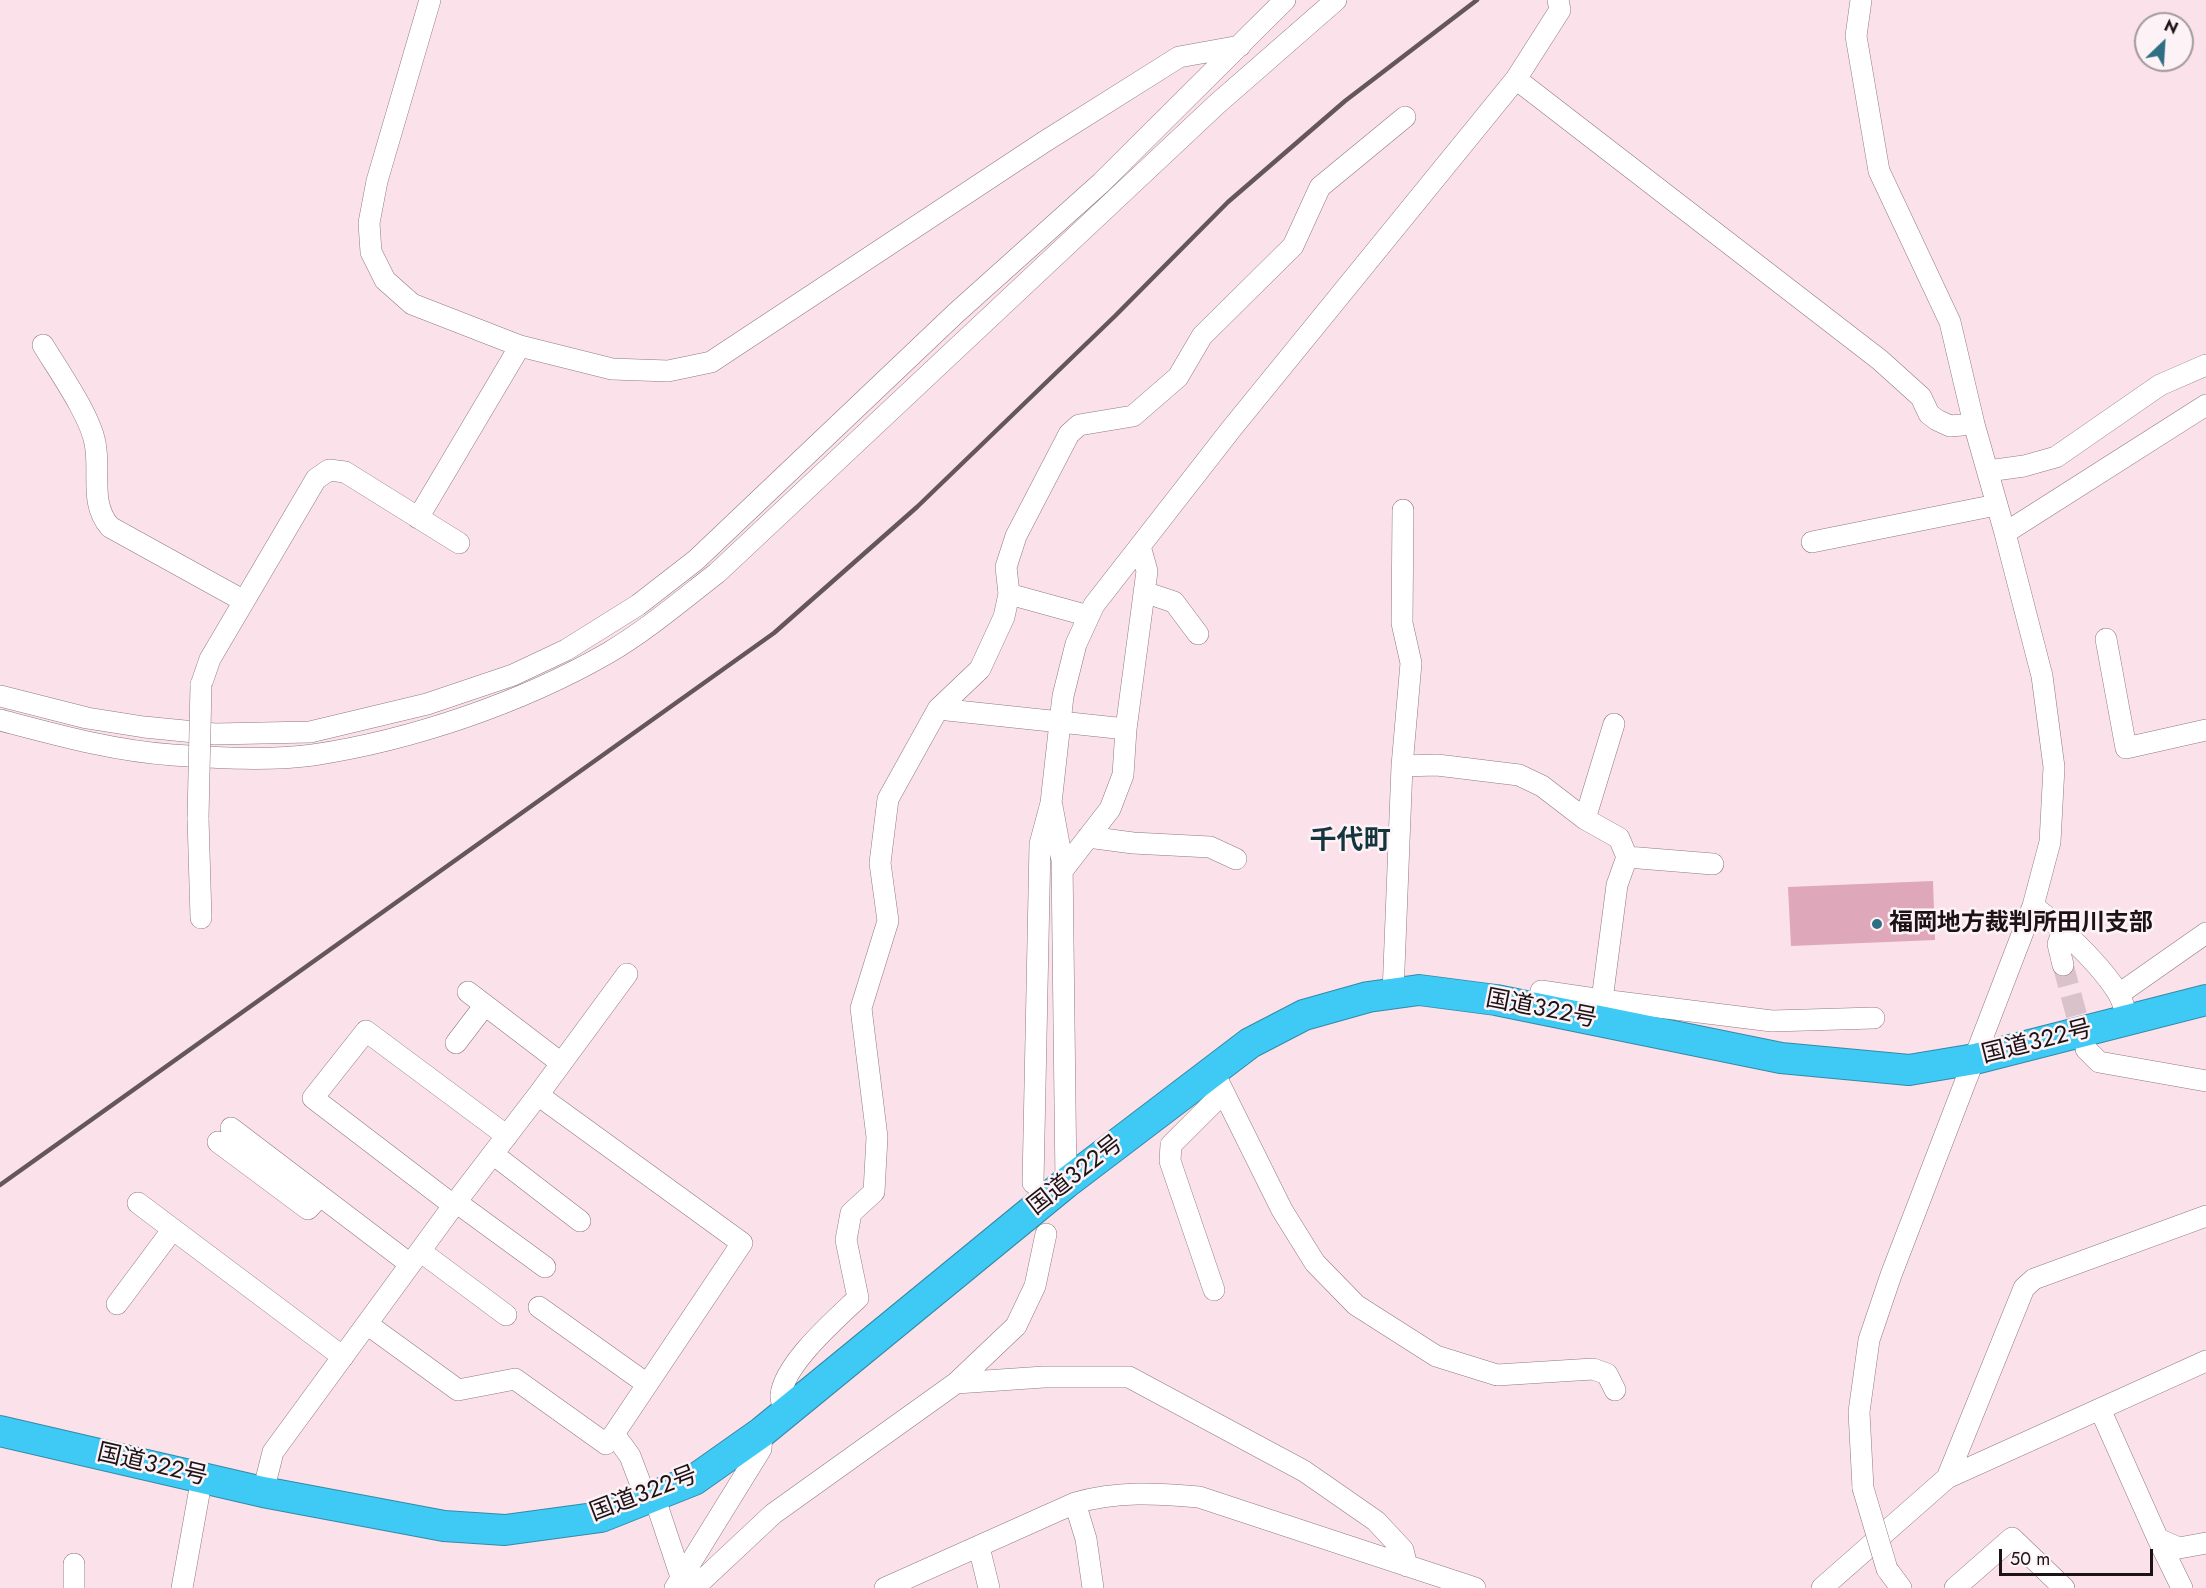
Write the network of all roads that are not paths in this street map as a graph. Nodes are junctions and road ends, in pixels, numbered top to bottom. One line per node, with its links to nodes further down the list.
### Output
1 (430, 0): 13 (street)
2 (1286, 0): 6 (street)
3 (1336, 0): 10 (street)
4 (1558, 0): 8 (street)
5 (1861, 0): 16 (street)
6 (1241, 45): 7 (street); 9 (street)
7 (1164, 68): 9 (street); 13 (street)
8 (1516, 79): 16 (street); 26 (street)
9 (1200, 87): 10 (street); 18 (street)
10 (1217, 104): 19 (street)
11 (1405, 117): 28 (street)
12 (43, 345): 29 (street)
13 (520, 346): 22 (street)
14 (2206, 365): 17 (street)
15 (2206, 405): 23 (street)
16 (1974, 424): 17 (street)
17 (1988, 471): 20 (street)
18 (776, 483): 19 (street); 33 (street)
19 (796, 499): 35 (street)
20 (1996, 505): 23 (street); 24 (street)
21 (1403, 510): 40 (street)
22 (418, 518): 25 (street); 29 (street)
23 (2006, 533): 48 (street)
24 (1812, 542)
25 (459, 543)
26 (1140, 546): 27 (street); 30 (street)
27 (1144, 592): 31 (street); 38 (street)
28 (1009, 594): 30 (street); 34 (street)
29 (244, 601): 49 (street, bridge)
30 (1089, 616): 36 (street)
31 (1198, 634)
32 (2106, 639): 39 (street)
33 (0, 696)
34 (938, 709): 36 (street); 93 (street)
35 (0, 720)
36 (1061, 723): 38 (street); 41 (street)
37 (1614, 724): 42 (street)
38 (1126, 729): 43 (street)
39 (2206, 730)
40 (1402, 766): 42 (street); 55 (street)
41 (1051, 803): 47 (street); 72 (street)
42 (1585, 819): 44 (street)
43 (1088, 837): 45 (street); 47 (street)
44 (1627, 856): 46 (street); 56 (street)
45 (1236, 859)
46 (1713, 864)
47 (1062, 871): 73 (street)
48 (2033, 906): 50 (street); 64 (street)
49 (201, 918)
50 (2063, 931): 52 (street); 59 (street)
51 (2206, 933): 59 (street)
52 (2062, 966)
53 (627, 974): 65 (street)
54 (468, 992): 58 (street)
55 (1393, 994): 60 (highway, 国道322号); 67 (highway, 国道322号)
56 (1602, 1000): 60 (street); 61 (street)
57 (2206, 1000): 59 (highway, 国道322号)
58 (485, 1005): 62 (street); 65 (street)
59 (2123, 1007): 64 (highway, 国道322号)
60 (1539, 1009): 64 (highway, 国道322号)
61 (1874, 1018)
62 (456, 1043)
63 (2086, 1049): 66 (street)
64 (1975, 1059): 115 (street, bridge)
65 (561, 1063): 68 (street)
66 (2206, 1081)
67 (1218, 1082): 73 (highway, 国道322号); 82 (street); 91 (street)
68 (538, 1095): 70 (street); 90 (street)
69 (224, 1135): 80 (street)
70 (507, 1136): 71 (street); 75 (street)
71 (493, 1154): 75 (street); 77 (street)
72 (1034, 1183)
73 (1066, 1183): 93 (highway, 国道322号)
74 (138, 1203): 78 (street)
75 (455, 1204): 80 (street); 81 (street)
76 (2206, 1216): 98 (street)
77 (580, 1221)
78 (173, 1229): 83 (street); 87 (street)
79 (1046, 1234): 89 (street)
80 (415, 1258): 85 (street); 86 (street)
81 (545, 1267)
82 (1214, 1290)
83 (117, 1304)
84 (539, 1306): 90 (street)
85 (506, 1315)
86 (367, 1324): 87 (street); 96 (street)
87 (343, 1357): 99 (street)
88 (2206, 1361): 92 (street)
89 (956, 1383): 106 (street); 107 (street)
90 (647, 1384): 96 (street)
91 (1615, 1390)
92 (2100, 1409): 98 (street); 102 (street)
93 (786, 1413): 95 (highway, 国道322号)
94 (0, 1431): 97 (highway, 国道322号)
95 (762, 1432): 100 (highway, 国道322号); 107 (street)
96 (614, 1434): 100 (street)
97 (202, 1478): 99 (highway, 国道322号); 109 (street)
98 (1947, 1478): 114 (street)
99 (263, 1492): 100 (highway, 国道322号)
100 (650, 1497): 107 (street)
101 (1075, 1503): 104 (street); 106 (street); 112 (street)
102 (2158, 1539): 103 (street); 118 (street)
103 (2206, 1543)
104 (979, 1547): 110 (street); 111 (street)
105 (74, 1564): 108 (street)
106 (1407, 1566): 113 (street)
107 (683, 1584)
108 (74, 1588)
109 (182, 1588)
110 (885, 1588)
111 (989, 1588)
112 (1094, 1588)
113 (1475, 1588)
114 (1822, 1588)
115 (1901, 1588)
116 (1955, 1588): 117 (street)
117 (2064, 1588)
118 (2182, 1588)

